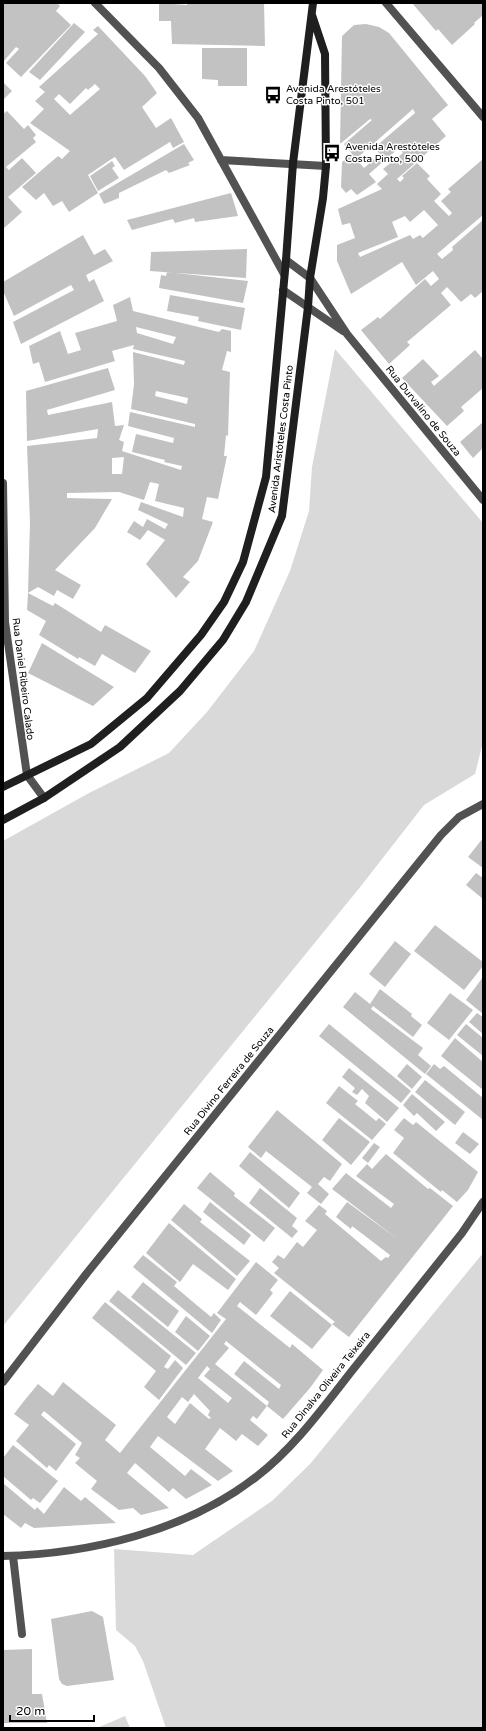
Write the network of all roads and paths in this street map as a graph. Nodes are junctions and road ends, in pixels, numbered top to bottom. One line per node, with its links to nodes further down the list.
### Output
1 (95, 3): 6 (street)
2 (313, 3): 4 (main road, Avenida Aristóteles Costa Pinto)
3 (386, 3): 5 (street)
4 (312, 15): 7 (main road, Avenida Aristóteles Costa Pinto); 8 (main road, Avenida Aristóteles Costa Pinto)
5 (483, 117)
6 (221, 160): 7 (street); 10 (street)
7 (292, 163): 8 (street); 9 (main road, Avenida Aristóteles Costa Pinto)
8 (326, 166): 11 (main road, Avenida Aristóteles Costa Pinto)
9 (286, 260): 10 (main road, Avenida Aristóteles Costa Pinto); 11 (street, Rua Durvalino de Souza)
10 (284, 274): 12 (main road, Avenida Aristóteles Costa Pinto)
11 (310, 278): 13 (main road, Avenida Aristóteles Costa Pinto); 14 (street, Rua Durvalino de Souza)
12 (283, 290): 13 (street, Rua Durvalino de Souza); 17 (main road, Avenida Aristóteles Costa Pinto)
13 (308, 307): 14 (street, Rua Durvalino de Souza); 19 (main road, Avenida Aristóteles Costa Pinto)
14 (347, 334): 16 (street, Rua Durvalino de Souza)
15 (3, 483): 17 (street, Rua Daniel Ribeiro Calado)
16 (483, 500)
17 (27, 775): 18 (main road, Avenida Aristóteles Costa Pinto); 19 (street, Rua Daniel Ribeiro Calado)
18 (3, 787)
19 (44, 798): 21 (main road, Avenida Aristóteles Costa Pinto)
20 (483, 804): 23 (street, Rua Divino Ferreira de Souza)
21 (3, 820)
22 (483, 1202): 25 (street, Rua Dinalva Oliveira Teixeira)
23 (3, 1382)
24 (3, 1556): 25 (street, Rua Dinalva Oliveira Teixeira)
25 (13, 1556): 26 (street)
26 (22, 1634)

